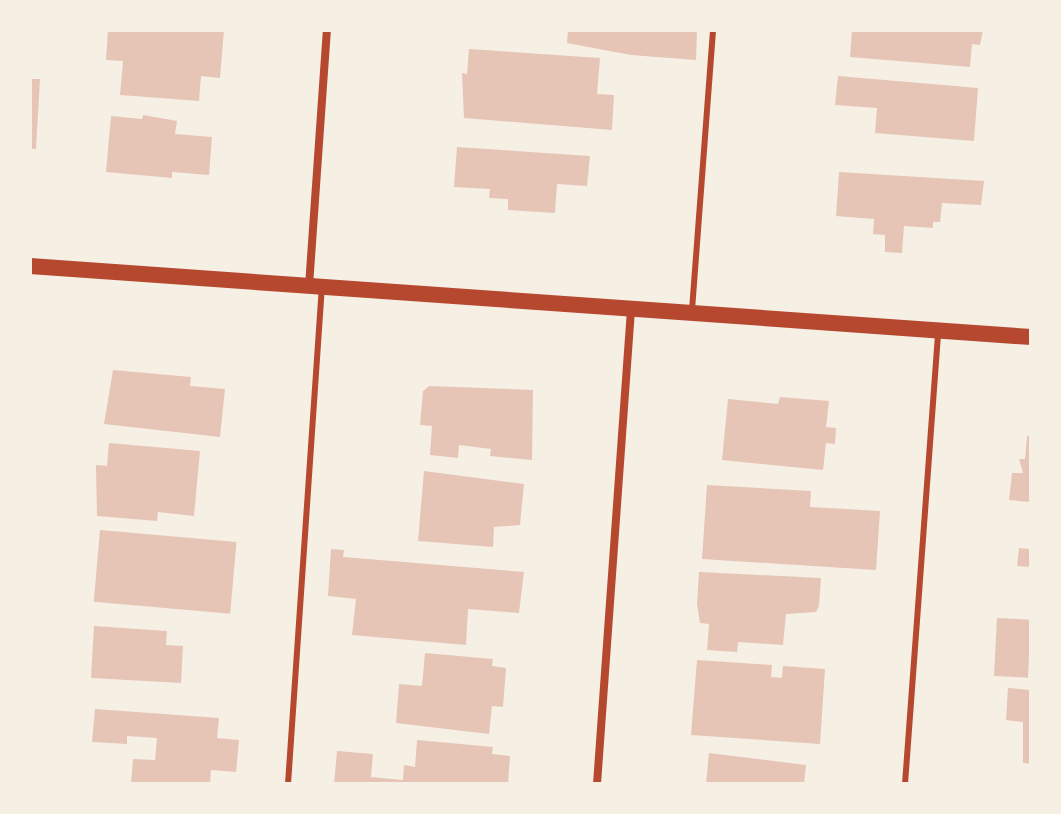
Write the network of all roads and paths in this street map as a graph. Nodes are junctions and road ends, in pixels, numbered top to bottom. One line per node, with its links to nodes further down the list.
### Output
1 (327, 30): 4 (street)
2 (713, 30): 6 (lane)
3 (30, 266): 4 (main road)
4 (316, 287): 5 (main road); 9 (lane)
5 (631, 309): 6 (main road); 10 (street)
6 (691, 313): 7 (main road)
7 (938, 330): 8 (main road); 11 (lane)
8 (1031, 337)
9 (288, 784)
10 (597, 784)
11 (905, 784)

